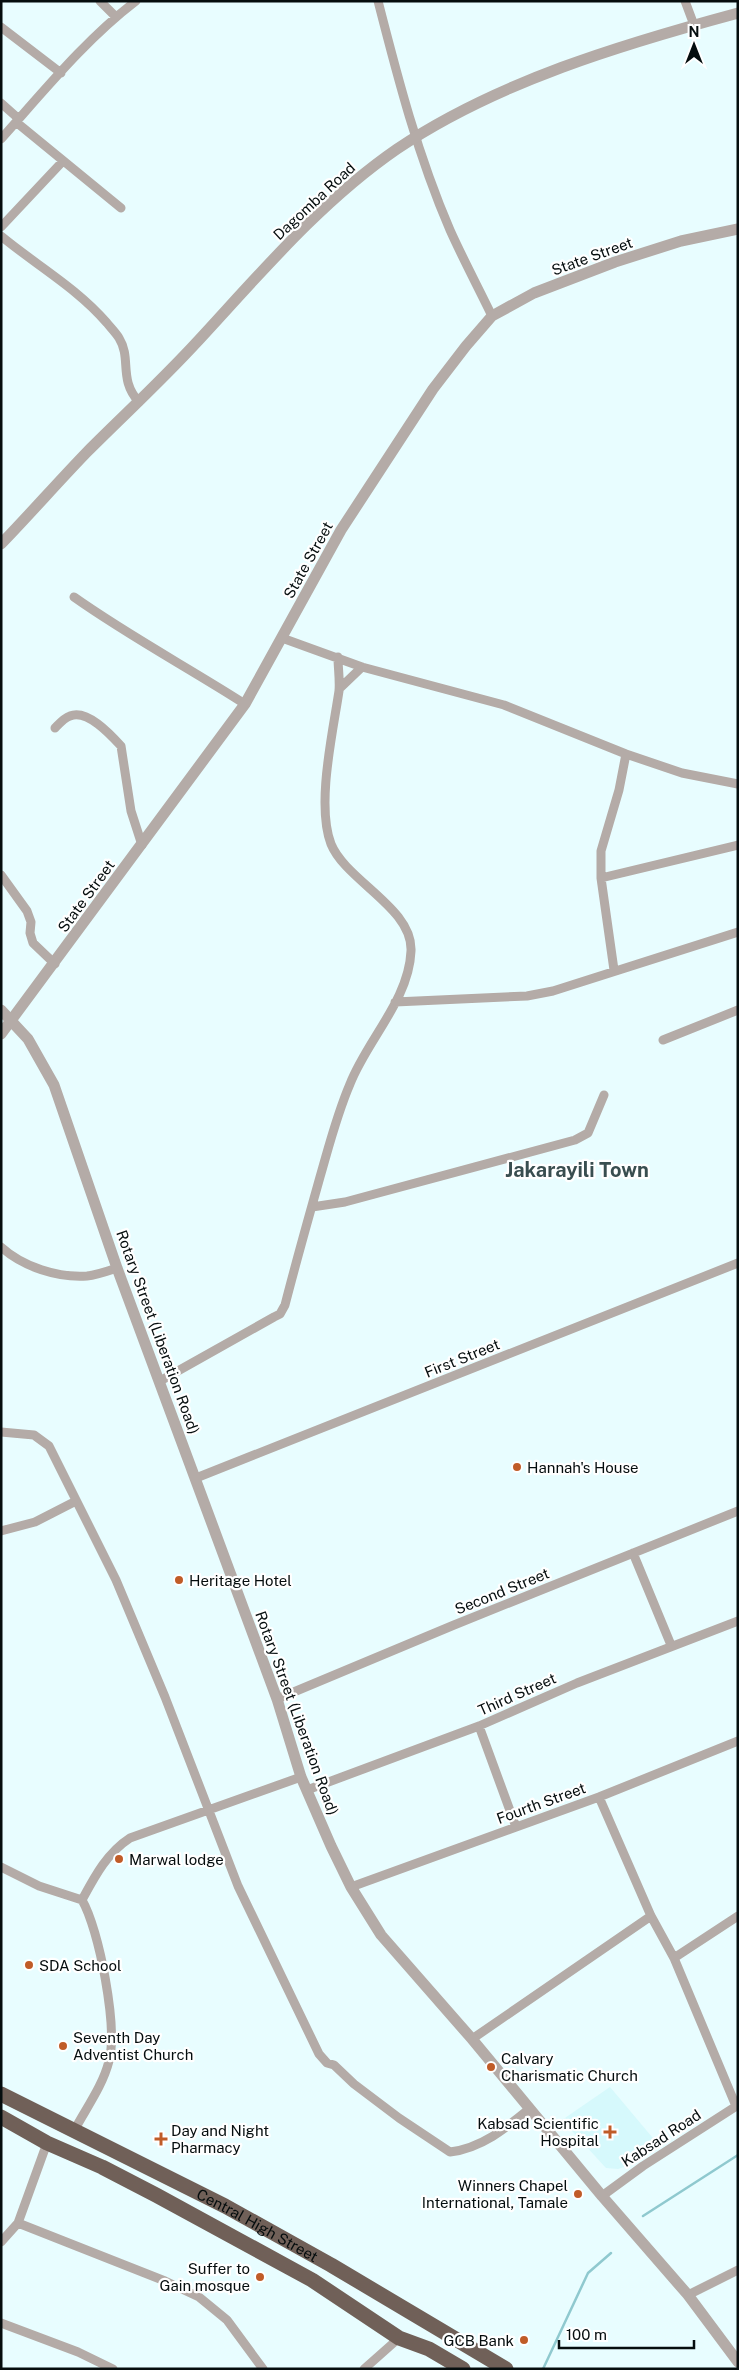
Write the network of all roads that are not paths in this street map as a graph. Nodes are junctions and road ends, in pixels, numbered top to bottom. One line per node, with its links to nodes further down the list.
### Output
1 (100, 1): 6 (street)
2 (136, 1): 6 (street)
3 (378, 1): 12 (street)
4 (685, 1): 7 (street)
5 (738, 13): 7 (street, Dagomba Road)
6 (116, 17): 9 (street)
7 (694, 25): 12 (street, Dagomba Road)
8 (1, 28): 9 (street)
9 (61, 72): 11 (street)
10 (1, 102): 11 (street)
11 (17, 121): 13 (street); 14 (street)
12 (416, 137): 19 (street); 20 (street, Dagomba Road)
13 (1, 139)
14 (62, 161): 15 (street); 16 (street)
15 (121, 208)
16 (1, 227)
17 (738, 230): 19 (street, State Street)
18 (1, 236): 20 (street)
19 (492, 316): 23 (street, State Street)
20 (139, 402): 21 (street, Dagomba Road)
21 (1, 544)
22 (74, 597): 27 (street)
23 (282, 638): 24 (street); 27 (street, State Street)
24 (338, 657): 25 (street); 26 (street)
25 (362, 667): 26 (street); 29 (street)
26 (339, 689): 38 (street)
27 (245, 704): 31 (street, State Street)
28 (55, 728): 31 (street)
29 (626, 754): 30 (street); 34 (street)
30 (738, 784)
31 (142, 845): 36 (street, State Street)
32 (738, 845): 34 (street)
33 (1, 875): 36 (street)
34 (601, 878): 37 (street)
35 (738, 932): 37 (street)
36 (55, 964): 41 (street, State Street)
37 (614, 970): 38 (street)
38 (395, 1002): 45 (street)
39 (1, 1010): 41 (street, Rotary Street (Liberation Road))
40 (738, 1010): 43 (street)
41 (13, 1020): 42 (street, State Street); 48 (street, Rotary Street (Liberation Road))
42 (1, 1034)
43 (663, 1040)
44 (604, 1095): 45 (street)
45 (312, 1207): 49 (street)
46 (1, 1247): 48 (street)
47 (738, 1264): 51 (street, First Street)
48 (117, 1268): 49 (street, Rotary Street (Liberation Road))
49 (160, 1381): 51 (street, Rotary Street (Liberation Road))
50 (1, 1432): 52 (street)
51 (196, 1478): 58 (street, Rotary Street (Liberation Road))
52 (76, 1502): 54 (street); 64 (street)
53 (738, 1511): 55 (street, Second Street)
54 (1, 1531)
55 (633, 1553): 57 (street); 58 (street, Second Street)
56 (738, 1621): 57 (street, Third Street)
57 (671, 1645): 59 (street, Third Street)
58 (277, 1699): 61 (street, Rotary Street (Liberation Road))
59 (479, 1726): 62 (street, Third Street); 65 (street)
60 (738, 1741): 63 (street, Fourth Street)
61 (302, 1777): 62 (street, Rotary Street (Liberation Road)); 64 (street)
62 (306, 1790): 67 (street, Rotary Street (Liberation Road))
63 (599, 1797): 65 (street, Fourth Street); 69 (street)
64 (209, 1808): 68 (street); 75 (street)
65 (516, 1827): 67 (street, Fourth Street)
66 (1, 1866): 68 (street)
67 (351, 1887): 72 (street, Rotary Street (Liberation Road))
68 (82, 1900): 77 (street)
69 (651, 1916): 71 (street); 72 (street)
70 (738, 1916): 71 (street)
71 (674, 1958): 74 (street)
72 (472, 2039): 75 (street, Rotary Street (Liberation Road))
73 (1, 2094): 77 (highway, Central High Street)
74 (737, 2106): 79 (street, Kabsad Road)
75 (530, 2109): 79 (street, Rotary Street (Liberation Road))
76 (1, 2116): 78 (highway, Central High Street)
77 (75, 2129): 91 (highway, Central High Street)
78 (48, 2143): 80 (street); 85 (highway, Central High Street)
79 (602, 2196): 83 (street, Rotary Street (Liberation Road))
80 (18, 2223): 81 (street); 88 (street)
81 (1, 2242)
82 (738, 2270): 83 (street)
83 (688, 2295): 86 (street, Rotary Street (Liberation Road))
84 (1, 2323): 87 (street)
85 (399, 2338): 89 (street); 90 (highway, Central High Street)
86 (738, 2362)
87 (113, 2369)
88 (263, 2369)
89 (364, 2369)
90 (463, 2369)
91 (506, 2369)

